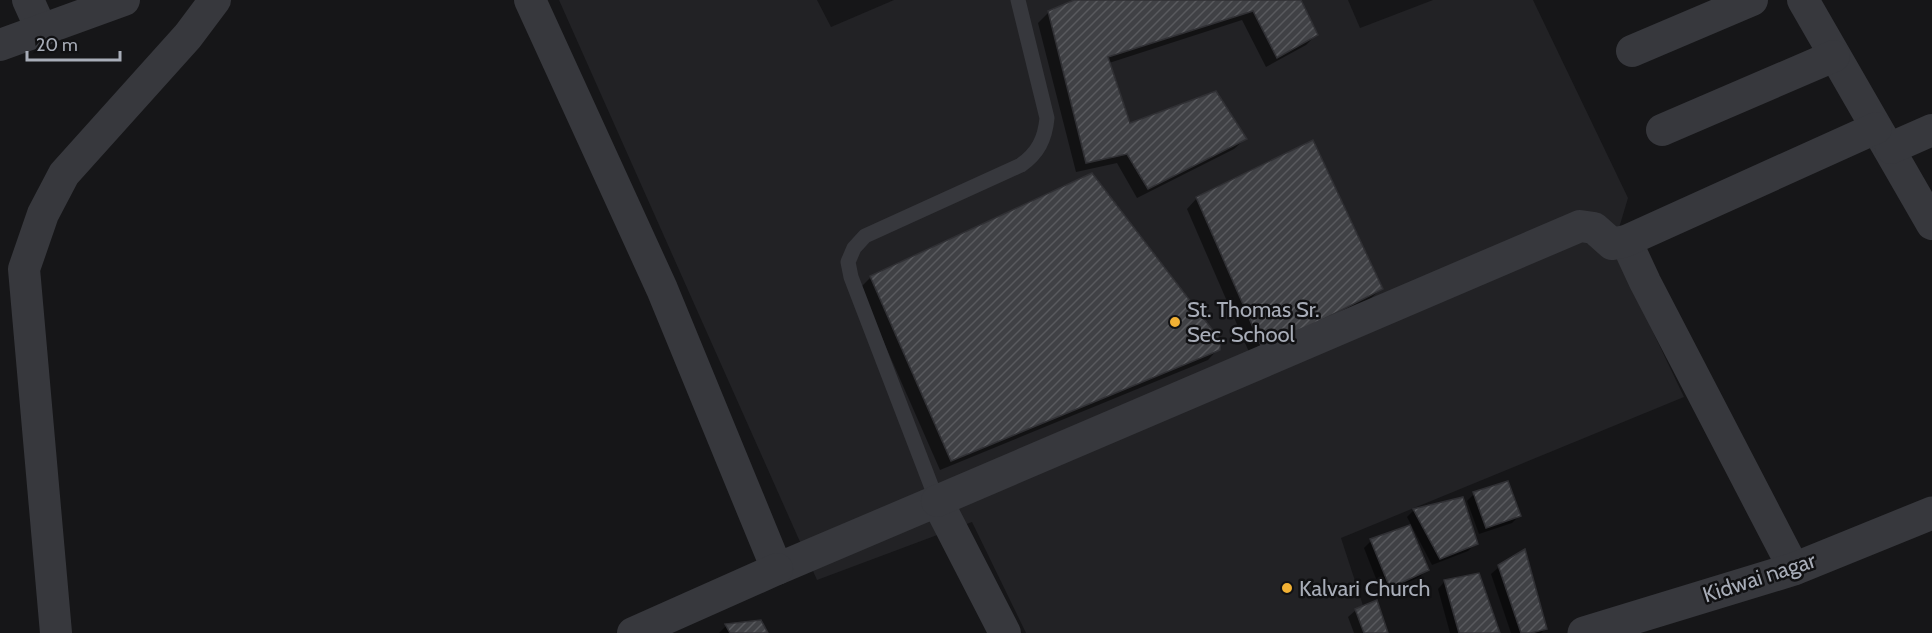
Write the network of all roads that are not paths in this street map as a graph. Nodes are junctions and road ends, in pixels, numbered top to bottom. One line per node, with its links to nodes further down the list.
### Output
1 (28, 0): 8 (street)
2 (124, 0): 8 (street)
3 (215, 0): 17 (street)
4 (530, 0): 20 (street)
5 (1018, 0): 18 (lane)
6 (1752, 0): 10 (street)
7 (1805, 1): 11 (street)
8 (42, 31): 9 (street)
9 (0, 45)
10 (1632, 51)
11 (1834, 56): 12 (street); 14 (street)
12 (1662, 130)
13 (1932, 130): 14 (street)
14 (1883, 138): 15 (street); 16 (street)
15 (1932, 224)
16 (1626, 241): 18 (street); 21 (street)
17 (12, 271): 22 (street)
18 (937, 501): 20 (street); 24 (street)
19 (1932, 513): 21 (street, Kidwai nagar)
20 (777, 569): 23 (street)
21 (1794, 569): 25 (street, Kidwai nagar)
22 (56, 633)
23 (633, 633)
24 (1005, 633)
25 (1584, 633)

